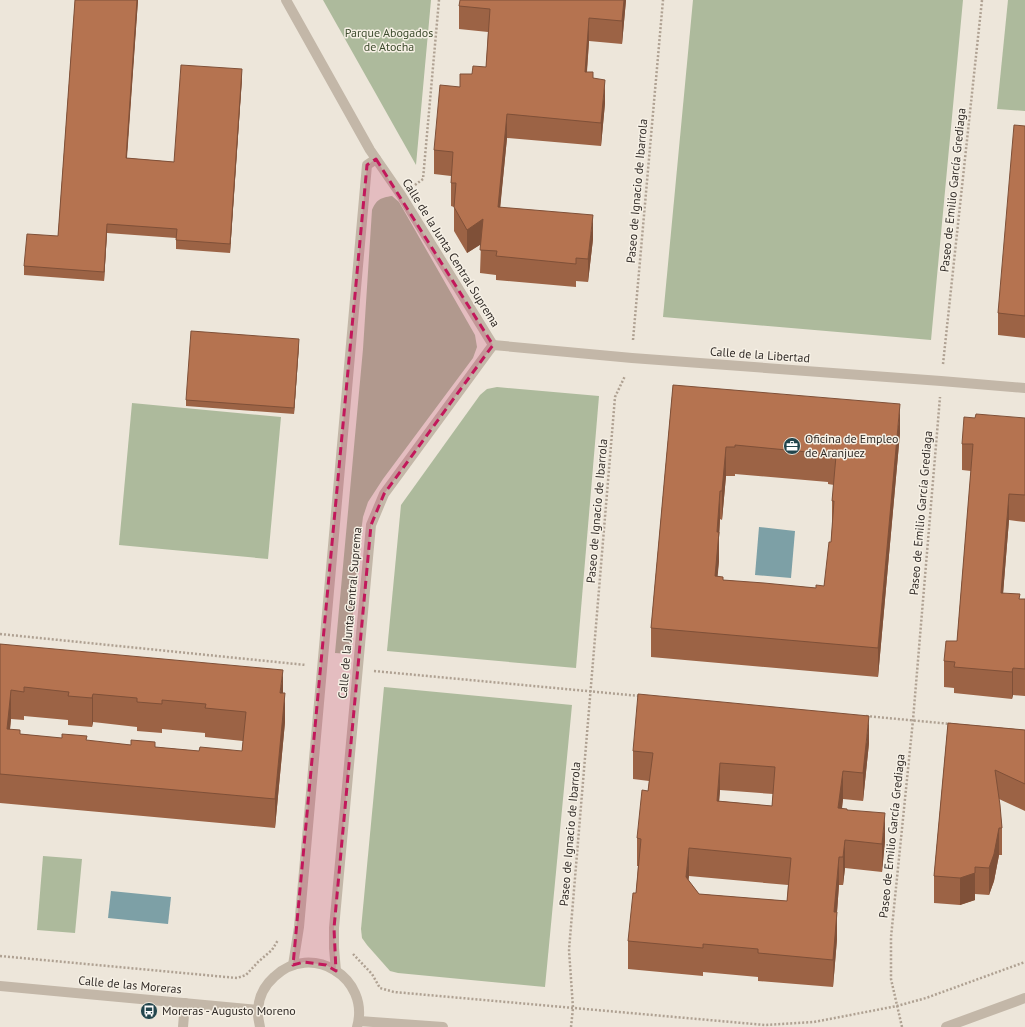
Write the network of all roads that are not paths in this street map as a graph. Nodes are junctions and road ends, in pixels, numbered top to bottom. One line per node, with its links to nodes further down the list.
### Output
1 (286, 0): 2 (street, Calle de la Junta Central Suprema)
2 (376, 159): 3 (street, Calle de la Junta Central Suprema); 5 (street, Calle de la Junta Central Suprema)
3 (493, 345): 4 (street, Calle de la Libertad); 6 (street, Calle de la Junta Central Suprema)
4 (1025, 388)
5 (293, 965): 6 (street); 10 (street)
6 (336, 971): 11 (street)
7 (0, 986): 9 (street, Calle de las Moreras)
8 (1025, 998): 15 (street)
9 (185, 1003): 10 (street, Calle de las Moreras); 12 (street)
10 (258, 1010): 13 (street)
11 (358, 1024): 14 (street)
12 (183, 1027)
13 (260, 1027)
14 (443, 1027)
15 (946, 1027)

